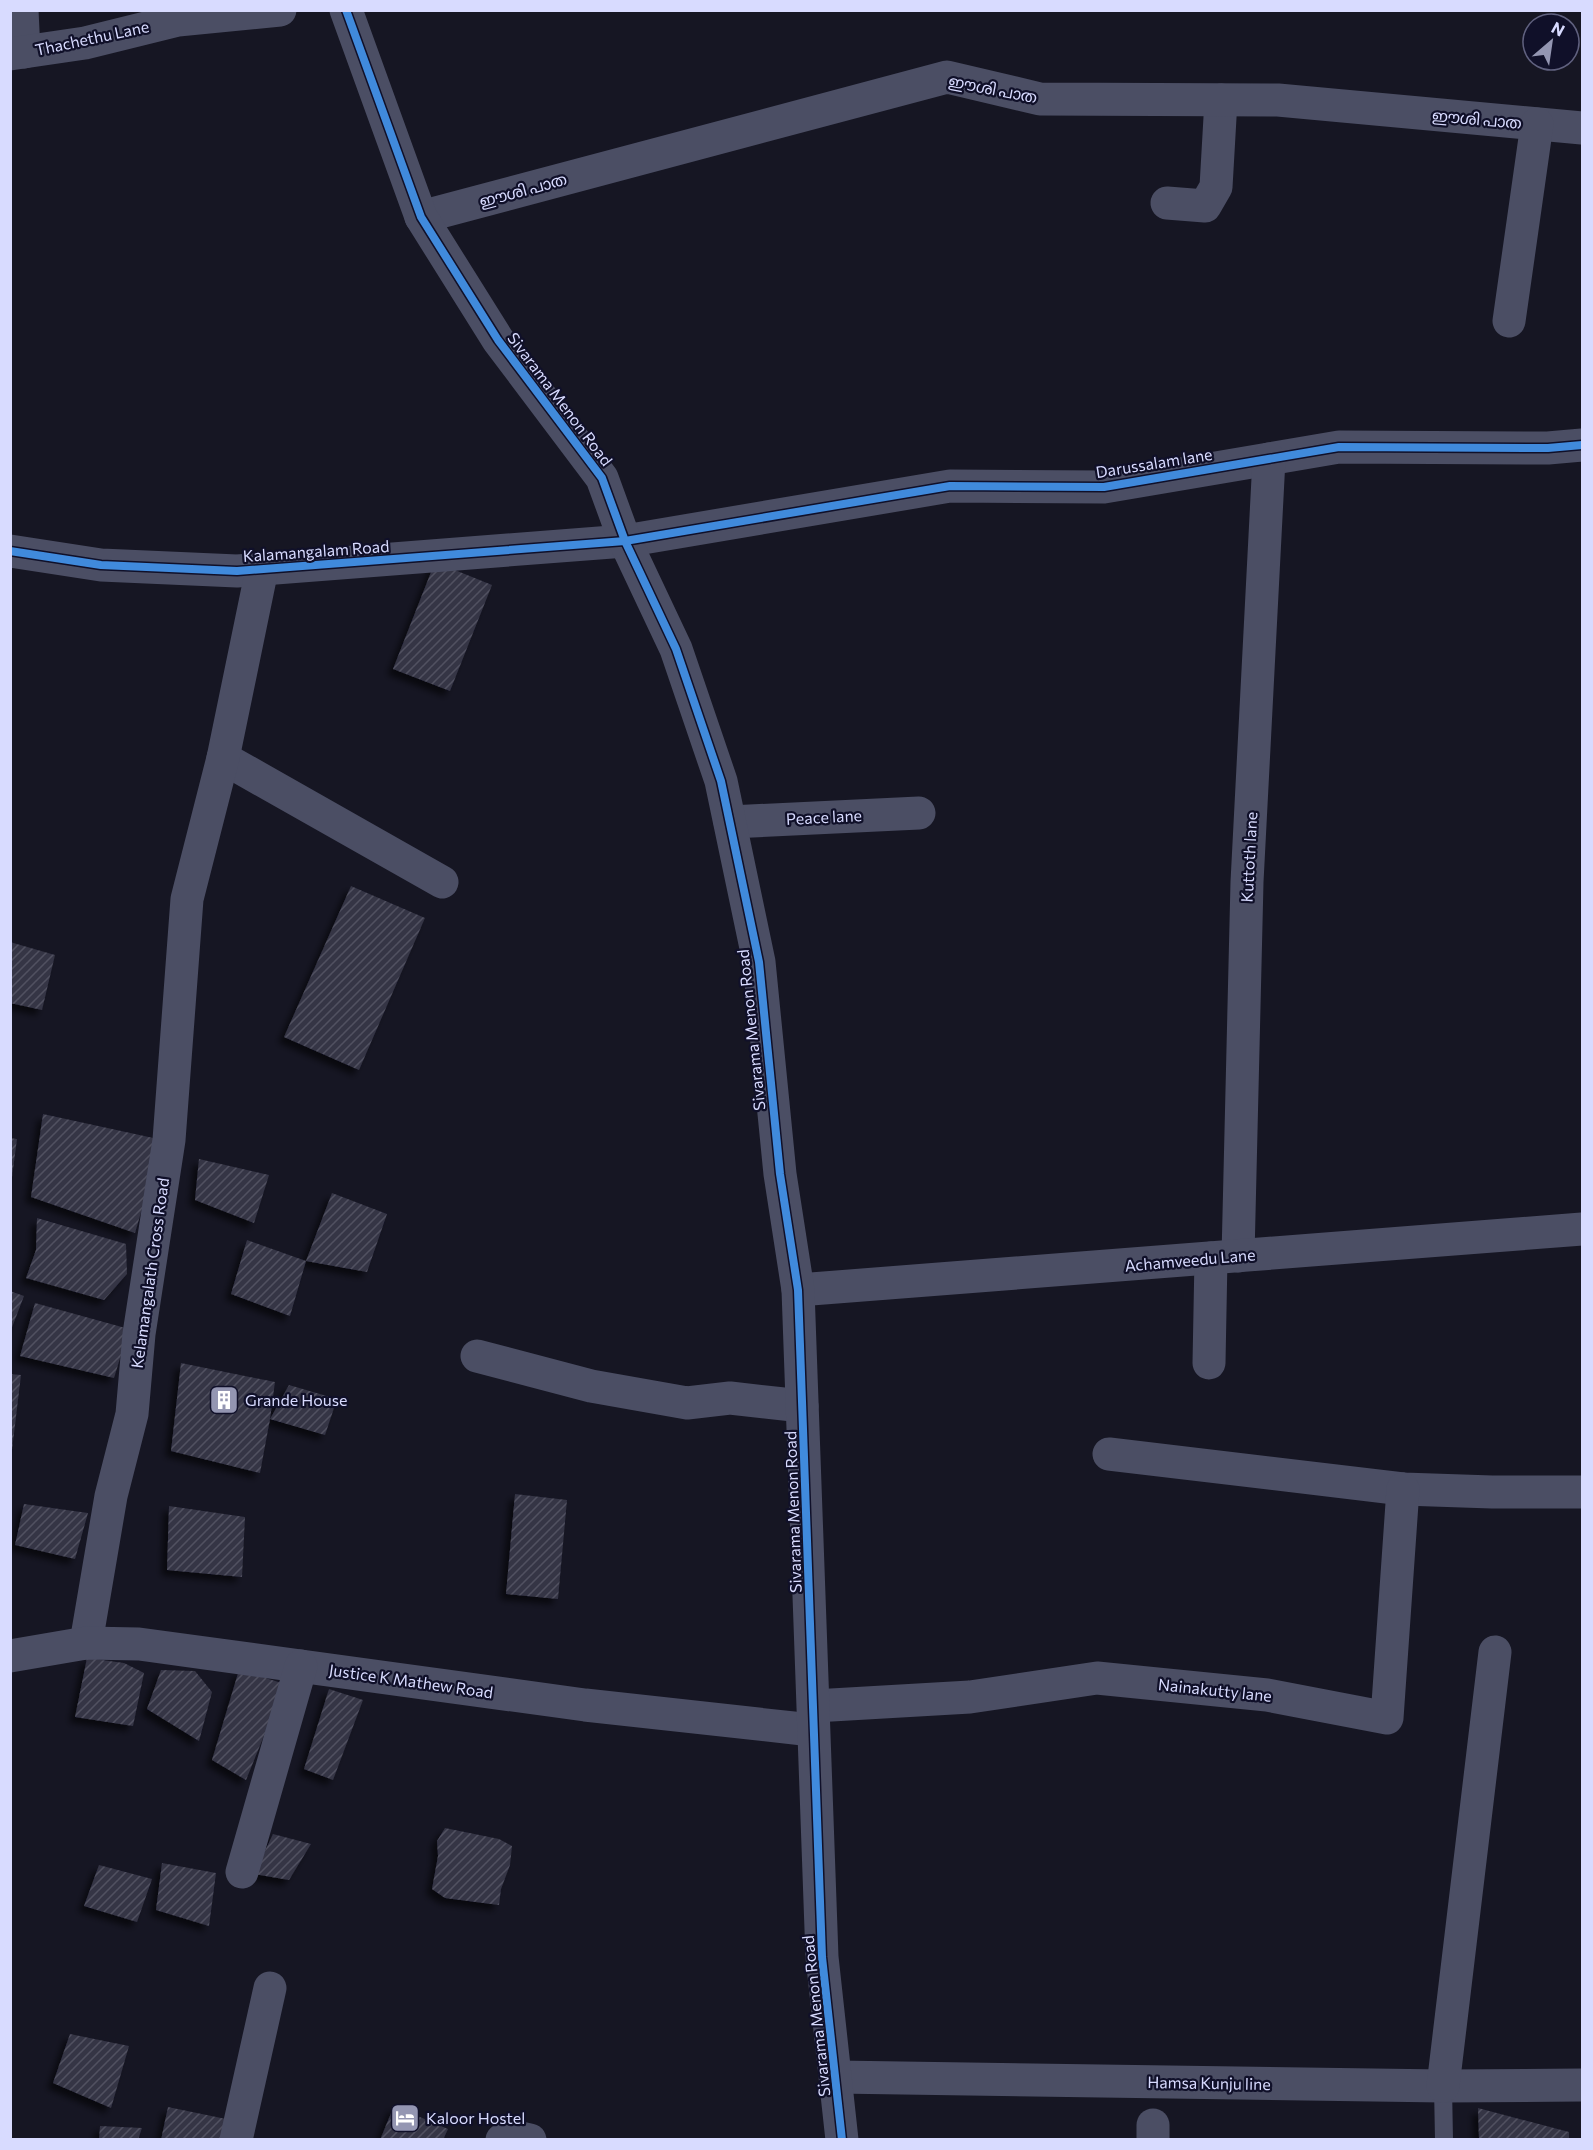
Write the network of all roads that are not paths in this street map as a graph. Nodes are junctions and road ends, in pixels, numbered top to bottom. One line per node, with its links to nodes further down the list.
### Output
1 (22, 10): 4 (street)
2 (280, 10): 4 (street, Thachethu Lane)
3 (346, 10): 9 (street, Sivarama Menon Road)
4 (17, 53)
5 (1221, 100): 6 (street, ഈശി പാത); 8 (street); 9 (street, ഈശി പാത)
6 (1538, 124): 7 (street, ഈശി പാത); 10 (street)
7 (1582, 128)
8 (1167, 203)
9 (421, 217): 13 (street, Sivarama Menon Road)
10 (1509, 321)
11 (1582, 446): 12 (street, Darussalam lane)
12 (1269, 459): 13 (street, Darussalam lane); 21 (street, Kuttoth lane)
13 (625, 541): 15 (street, Kalamangalam Road); 18 (street, Sivarama Menon Road)
14 (10, 551): 15 (street, Kalamangalam Road)
15 (262, 569): 16 (street, Kelamangalath Cross Road)
16 (223, 758): 19 (street); 29 (street, Kelamangalath Cross Road)
17 (919, 813): 18 (street, Peace lane)
18 (730, 822): 22 (street, Sivarama Menon Road)
19 (442, 882)
20 (1582, 1229): 21 (street, Achamveedu Lane)
21 (1225, 1257): 22 (street, Achamveedu Lane); 24 (street, Kuttoth lane)
22 (798, 1290): 25 (street, Sivarama Menon Road)
23 (477, 1356): 25 (street)
24 (1209, 1364)
25 (802, 1406): 33 (street, Sivarama Menon Road)
26 (1109, 1454): 27 (street)
27 (1403, 1488): 28 (street); 33 (street, Nainakutty lane)
28 (1582, 1492)
29 (86, 1643): 31 (street, Justice K Mathew Road); 32 (street, Justice K Mathew Road)
30 (1495, 1652): 38 (street)
31 (10, 1656)
32 (301, 1666): 33 (street, Justice K Mathew Road); 34 (street)
33 (813, 1718): 36 (street, Sivarama Menon Road)
34 (242, 1872)
35 (270, 1988): 39 (street)
36 (836, 2077): 38 (street, Hamsa Kunju line); 42 (street, Sivarama Menon Road)
37 (1582, 2085): 38 (street, Hamsa Kunju line)
38 (1443, 2086): 43 (lane)
39 (236, 2139)
40 (502, 2139): 41 (street)
41 (530, 2139)
42 (842, 2139)
43 (1444, 2139)

